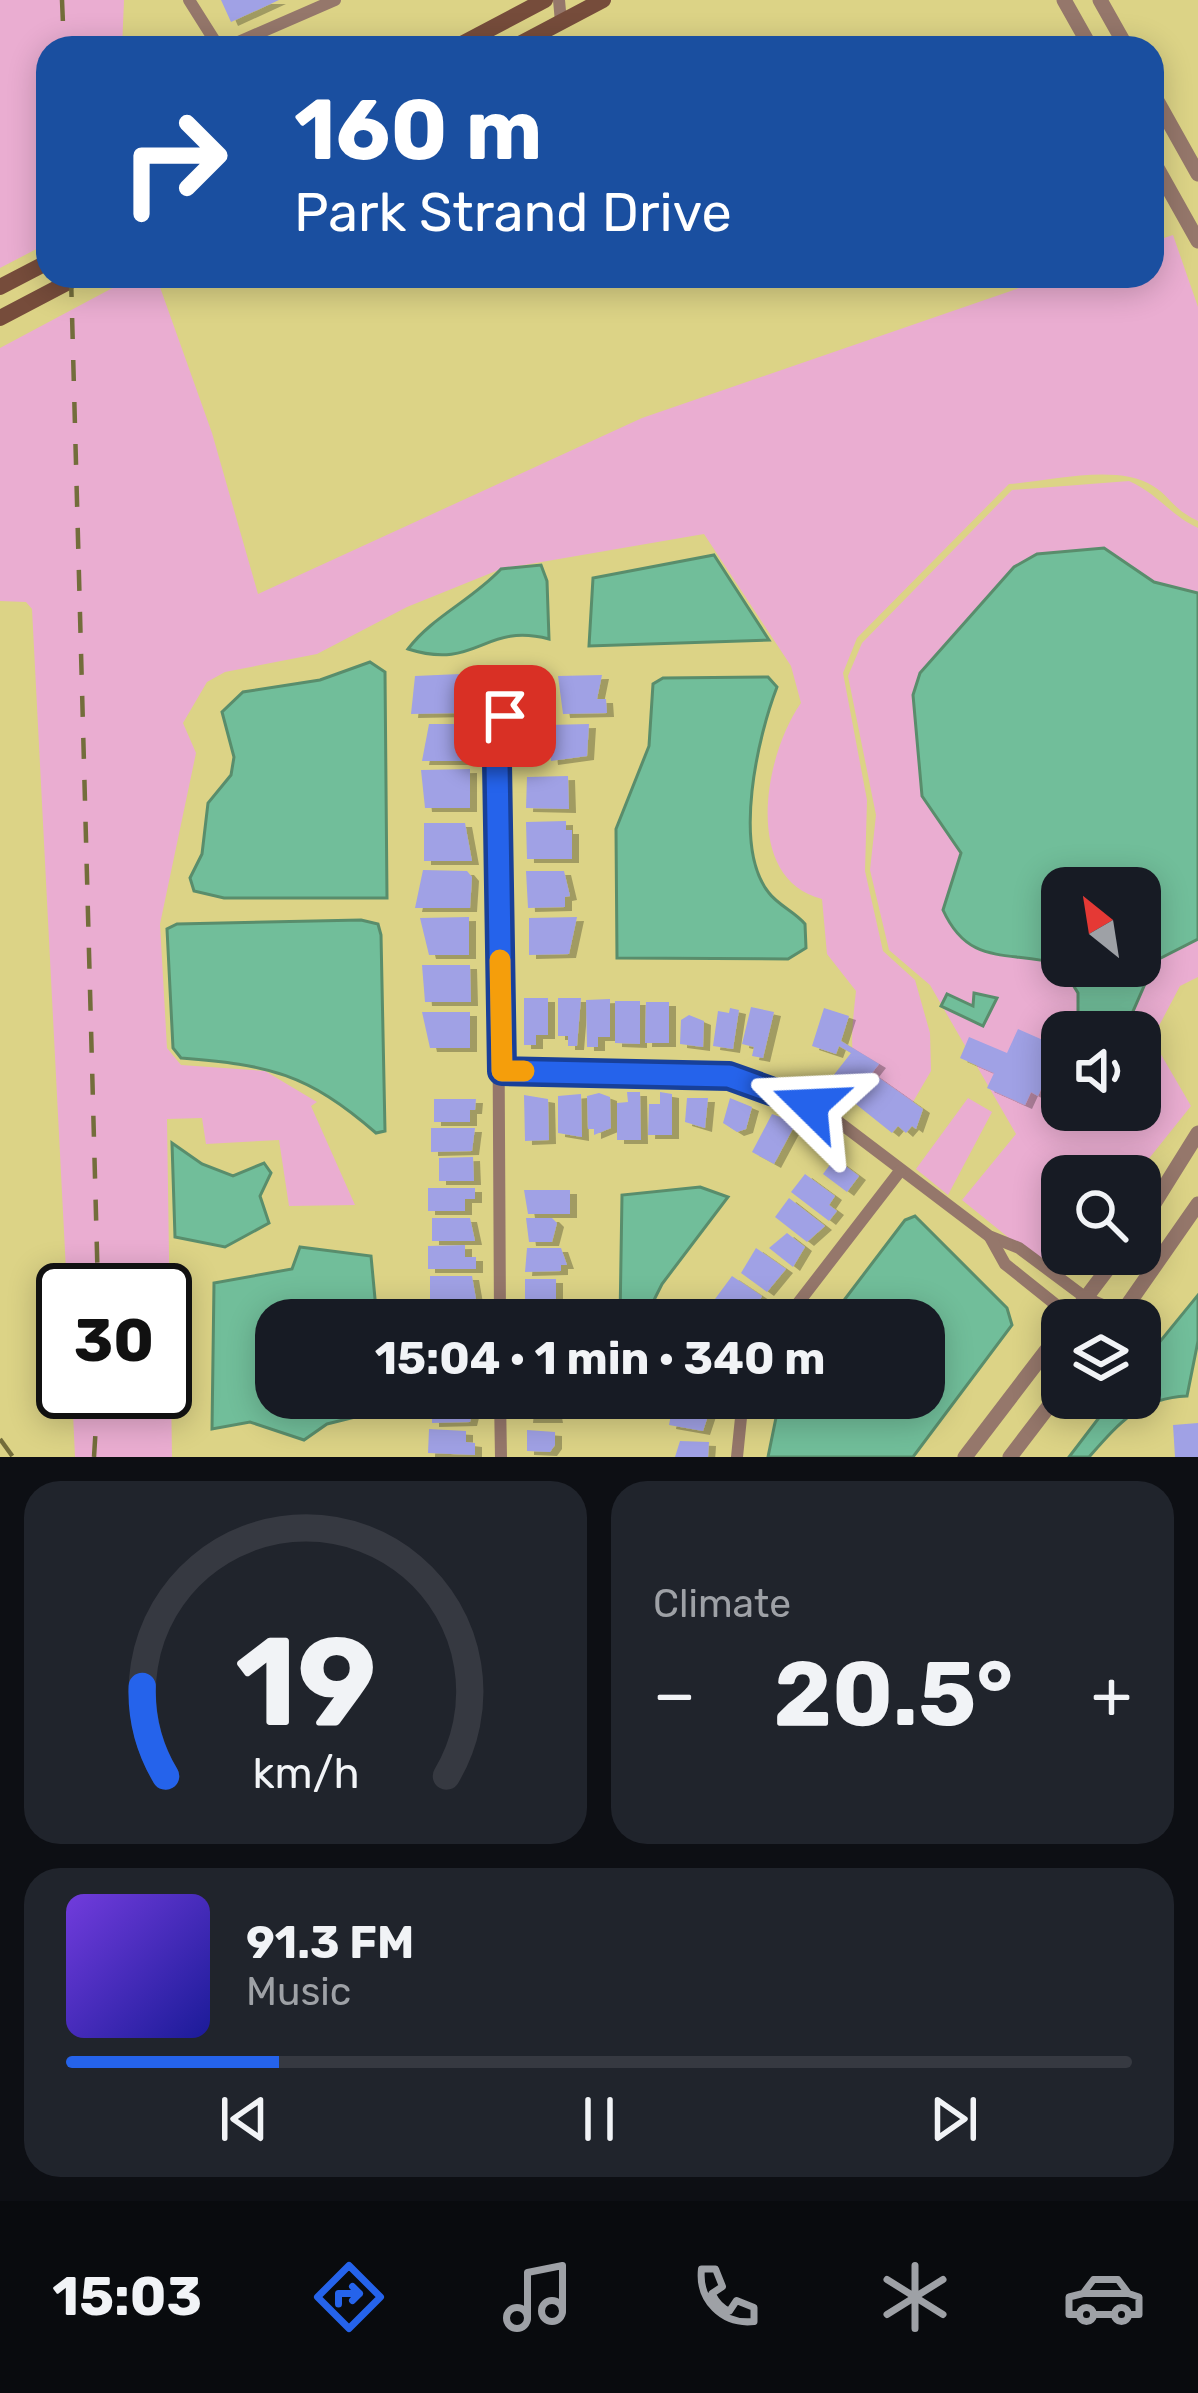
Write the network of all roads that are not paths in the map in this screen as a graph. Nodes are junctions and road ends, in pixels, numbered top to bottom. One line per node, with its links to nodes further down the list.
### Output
1 (189, 0): 9 (street)
2 (335, 0): 10 (street)
3 (560, 0): 8 (street)
4 (603, 0): 8 (main road)
5 (1064, 0): 13 (street)
6 (1100, 0): 14 (street)
7 (541, 1): 8 (street); 11 (main road)
8 (561, 22): 12 (main road)
9 (212, 36)
10 (252, 36)
11 (476, 36)
12 (535, 36)
13 (1084, 36)
14 (1120, 36)
15 (1164, 113): 16 (street)
16 (1198, 174)
17 (1164, 180): 18 (street)
18 (1198, 241)
19 (36, 268): 20 (main road)
20 (0, 287)
21 (57, 288): 22 (main road)
22 (0, 318)
23 (505, 716): 24 (street)
24 (502, 1071): 26 (street); 32 (street)
25 (1198, 1133): 27 (street)
26 (900, 1171): 29 (street); 33 (street)
27 (1161, 1192)
28 (1198, 1204): 35 (street)
29 (989, 1236): 31 (street); 34 (street)
30 (1103, 1275): 31 (street)
31 (1086, 1298)
32 (500, 1299)
33 (801, 1299)
34 (1044, 1299)
35 (1131, 1299)
36 (1041, 1358): 42 (street)
37 (1041, 1416): 43 (street)
38 (500, 1419): 40 (street)
39 (740, 1419): 41 (street)
40 (501, 1457)
41 (737, 1457)
42 (965, 1457)
43 (1010, 1457)

